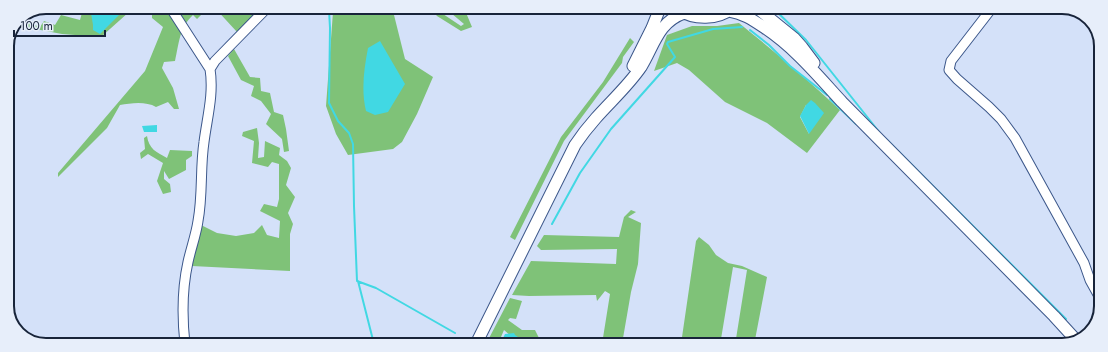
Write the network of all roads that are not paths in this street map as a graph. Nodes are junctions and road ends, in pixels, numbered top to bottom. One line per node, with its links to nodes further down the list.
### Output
1 (175, 14): 10 (street)
2 (261, 14): 10 (street)
3 (658, 14): 12 (main road)
4 (678, 14): 12 (main road)
5 (689, 14): 6 (main road)
6 (719, 14)
7 (742, 14): 11 (main road)
8 (764, 14): 11 (main road)
9 (987, 14): 13 (street)
10 (210, 70): 17 (street)
11 (842, 102): 14 (main road)
12 (595, 119): 18 (main road)
13 (1094, 287)
14 (1054, 316): 15 (main road); 16 (main road)
15 (1075, 335)
16 (1072, 336)
17 (185, 338)
18 (479, 338)

